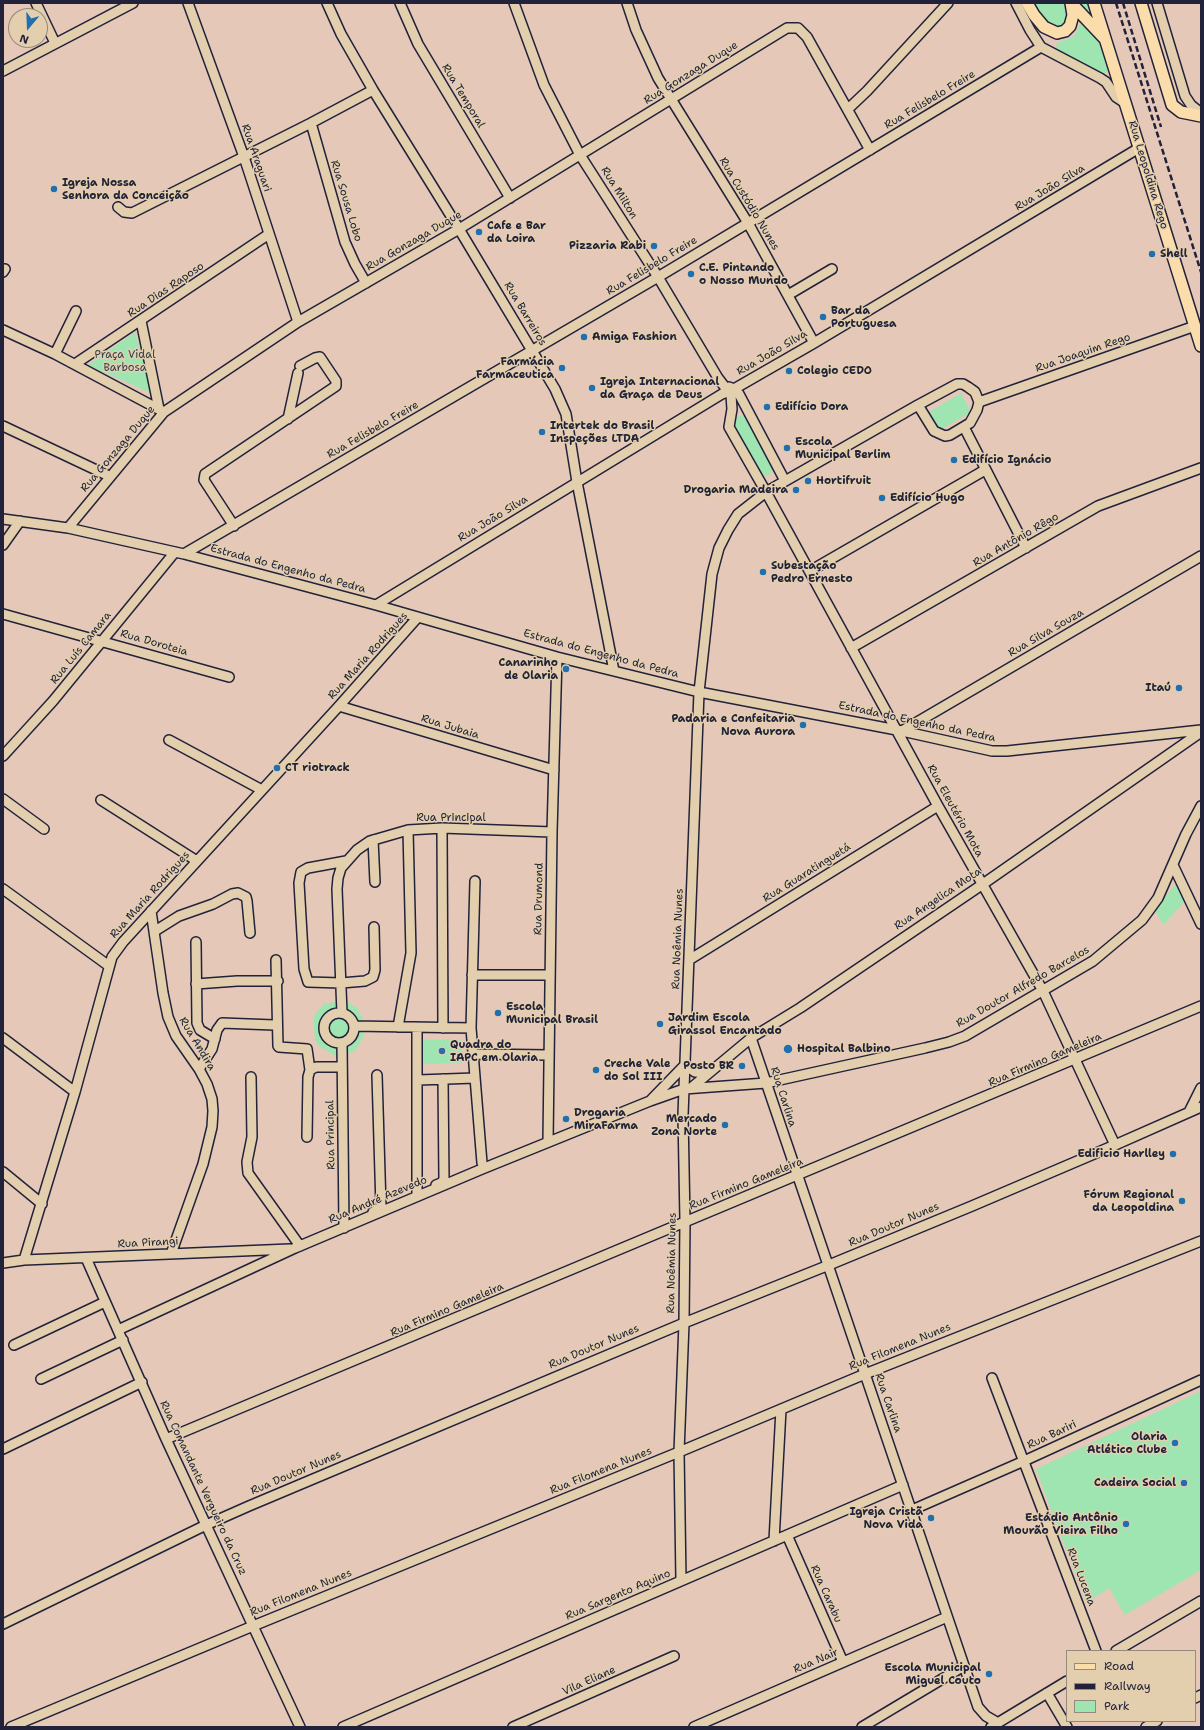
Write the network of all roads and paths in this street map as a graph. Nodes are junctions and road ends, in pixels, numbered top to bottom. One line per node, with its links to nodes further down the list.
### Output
1 (36, 3): 16 (street)
2 (133, 3): 16 (street)
3 (188, 3): 28 (street, Rua Araguari)
4 (327, 3): 19 (street, Rua Barreiros)
5 (400, 3): 29 (street, Rua Temporal)
6 (514, 3): 27 (street, Rua Milton)
7 (626, 3): 20 (street, Rua Custódio Nunes)
8 (1016, 3): 17 (street)
9 (1028, 3): 10 (main road)
10 (1071, 3): 15 (main road)
11 (1094, 3): 15 (main road, Rua Leopoldina Rego)
12 (1141, 3): 23 (main road)
13 (1158, 3): 23 (street)
14 (943, 5): 22 (street)
15 (1106, 41): 21 (main road, Rua Leopoldina Rego)
16 (55, 43): 18 (street)
17 (1041, 47): 21 (street); 26 (street, Rua Felisbelo Freire)
18 (3, 71)
19 (373, 90): 24 (street); 32 (street, Rua Barreiros)
20 (671, 100): 22 (street, Rua Gonzaga Duque); 27 (street, Rua Gonzaga Duque); 31 (street, Rua Custódio Nunes)
21 (1125, 102): 25 (main road, Rua Leopoldina Rego)
22 (848, 109): 26 (street)
23 (1201, 114)
24 (311, 123): 28 (street); 36 (street, Rua Sousa Lobo)
25 (1139, 148): 41 (main road, Rua Leopoldina Rego); 43 (street, Rua João Silva)
26 (870, 150): 31 (street, Rua Felisbelo Freire)
27 (580, 155): 29 (street, Rua Gonzaga Duque); 35 (street, Rua Milton)
28 (244, 157): 30 (street); 33 (street, Rua Araguari)
29 (510, 198): 32 (street, Rua Gonzaga Duque)
30 (118, 207)
31 (748, 223): 35 (street, Rua Felisbelo Freire); 37 (street, Rua Custódio Nunes)
32 (460, 229): 36 (street, Rua Gonzaga Duque); 45 (street, Rua Barreiros)
33 (270, 234): 39 (street, Rua Dias Raposo); 40 (street, Rua Araguari)
34 (832, 269): 37 (street)
35 (658, 277): 45 (street, Rua Felisbelo Freire); 48 (street, Rua Milton)
36 (366, 283): 40 (street, Rua Gonzaga Duque)
37 (788, 295): 43 (street, Rua Custódio Nunes)
38 (76, 311): 46 (street)
39 (141, 321): 47 (street, Rua Dias Raposo); 51 (street)
40 (298, 322): 51 (street, Rua Gonzaga Duque)
41 (1195, 326): 44 (main road, Rua Leopoldina Rego); 49 (street, Rua Joaquim Rego)
42 (3, 330): 46 (street)
43 (814, 343): 48 (street, Rua João Silva)
44 (1201, 346)
45 (533, 351): 61 (street, Rua Barreiros); 65 (street, Rua Felisbelo Freire)
46 (55, 354): 47 (street)
47 (75, 364): 51 (street)
48 (730, 390): 52 (street, Rua Eleutério Mota); 53 (street, Rua Milton); 61 (street, Rua João Silva)
49 (979, 402): 50 (street); 56 (street)
50 (918, 405): 56 (street); 60 (street, Rua Noêmia Nunes)
51 (161, 410): 59 (street, Rua Gonzaga Duque)
52 (731, 414): 53 (street); 62 (street, Rua Eleutério Mota)
53 (750, 414): 60 (street, Rua Milton)
54 (288, 419): 54 (street); 65 (street)
55 (3, 426): 59 (street)
56 (964, 427): 58 (street)
57 (1201, 468): 68 (street, Rua Antônio Rêgo)
58 (985, 470): 68 (street); 72 (street)
59 (109, 476): 66 (street, Rua Gonzaga Duque)
60 (785, 480): 62 (street, Rua Noêmia Nunes)
61 (577, 482): 73 (street, Rua João Silva); 79 (street, Rua Barreiros)
62 (766, 492): 72 (street, Rua Eleutério Mota); 81 (street, Rua Noêmia Nunes)
63 (3, 518): 64 (street, Estrada do Engenho da Pedra)
64 (20, 520): 66 (street, Estrada do Engenho da Pedra); 67 (street)
65 (234, 526): 70 (street, Rua Felisbelo Freire)
66 (68, 528): 69 (street, Estrada do Engenho da Pedra)
67 (3, 545)
68 (1026, 548): 77 (street, Rua Antônio Rêgo)
69 (175, 552): 70 (street, Estrada do Engenho da Pedra); 76 (street, Rua Luís Camara)
70 (184, 554): 73 (street, Estrada do Engenho da Pedra)
71 (1201, 556): 83 (street, Rua Silva Souza)
72 (810, 571): 77 (street, Rua Eleutério Mota)
73 (376, 605): 75 (street, Estrada do Engenho da Pedra)
74 (3, 614): 76 (street, Rua Doroteia)
75 (418, 617): 78 (street, Estrada do Engenho da Pedra); 82 (street, Rua Maria Rodrigues)
76 (103, 641): 80 (street, Rua Doroteia); 86 (street, Rua Luís Camara)
77 (851, 648): 83 (street, Rua Eleutério Mota)
78 (557, 656): 79 (street, Estrada do Engenho da Pedra); 87 (street, Rua Drumond)
79 (614, 671): 81 (street, Estrada do Engenho da Pedra)
80 (229, 677)
81 (699, 692): 83 (street, Estrada do Engenho da Pedra); 112 (street, Rua Noêmia Nunes)
82 (339, 706): 87 (street, Rua Jubaia); 88 (street, Rua Maria Rodrigues)
83 (900, 730): 84 (street, Estrada do Engenho da Pedra); 91 (street, Rua Eleutério Mota)
84 (1201, 731): 103 (street, Rua Angelica Mota)
85 (169, 740): 88 (street)
86 (3, 756)
87 (554, 770): 96 (street, Rua Drumond)
88 (262, 790): 98 (street, Rua Maria Rodrigues)
89 (3, 799): 94 (street)
90 (102, 800): 98 (street)
91 (938, 806): 103 (street, Rua Eleutério Mota); 112 (street, Rua Guaratinguetá)
92 (1201, 806): 100 (street, Rua Doutor Alfredo Barcelos)
93 (442, 828): 95 (street, Rua Principal); 96 (street, Rua Principal); 126 (street)
94 (44, 829)
95 (408, 830): 97 (street, Rua Principal); 124 (street)
96 (552, 832): 115 (street, Rua Drumond)
97 (373, 840): 99 (street, Rua Principal); 102 (street)
98 (197, 861): 105 (street, Rua Maria Rodrigues)
99 (346, 861): 118 (street, Rua Principal); 118 (street)
100 (1173, 865): 106 (street); 119 (street, Rua Doutor Alfredo Barcelos)
101 (475, 881): 114 (street)
102 (375, 882)
103 (983, 884): 119 (street, Rua Eleutério Mota); 129 (street, Rua Angelica Mota)
104 (3, 889): 113 (street)
105 (151, 911): 108 (street, Rua Andira); 113 (street, Rua Maria Rodrigues)
106 (1201, 924)
107 (374, 927): 118 (street)
108 (155, 931): 109 (street); 137 (street, Rua Andira)
109 (250, 933)
110 (196, 942): 117 (street)
111 (276, 960): 116 (street)
112 (689, 960): 135 (street, Rua Noêmia Nunes)
113 (109, 966): 148 (street, Rua Maria Rodrigues)
114 (472, 975): 115 (street); 127 (street)
115 (550, 975): 133 (street, Rua Drumond)
116 (278, 981): 117 (street); 138 (street)
117 (196, 984): 130 (street)
118 (341, 984): 121 (street, Rua Principal)
119 (1043, 992): 134 (street, Rua Eleutério Mota); 145 (street, Rua Doutor Alfredo Barcelos)
120 (1201, 1006): 134 (street, Rua Firmino Gameleira)
121 (342, 1013): 123 (street); 131 (street)
122 (274, 1024): 130 (street)
123 (354, 1026): 124 (street); 131 (street)
124 (398, 1028): 125 (street)
125 (417, 1028): 126 (street); 144 (street)
126 (444, 1028): 127 (street)
127 (471, 1028): 132 (street)
128 (3, 1038): 148 (street)
129 (751, 1038): 139 (street, Rua Angelica Mota); 145 (street, Rua Carlina)
130 (215, 1039): 137 (street)
131 (342, 1043): 136 (street, Rua Principal)
132 (473, 1054): 133 (street); 142 (street)
133 (549, 1055): 153 (street, Rua Drumond)
134 (1075, 1060): 154 (street, Rua Eleutério Mota); 157 (street, Rua Firmino Gameleira)
135 (685, 1065): 139 (street); 147 (street, Rua Noêmia Nunes); 149 (street, Rua André Azevedo)
136 (342, 1067): 138 (street); 161 (street, Rua Principal)
137 (200, 1069): 164 (street, Rua Andira)
138 (310, 1070): 152 (street)
139 (708, 1074): 147 (street, Rua Angelica Mota)
140 (377, 1075): 161 (street)
141 (251, 1077): 163 (street)
142 (475, 1078): 143 (street); 155 (street)
143 (443, 1079): 144 (street); 158 (street)
144 (418, 1080): 158 (street)
145 (766, 1083): 147 (street, Rua Doutor Alfredo Barcelos); 157 (street, Rua Carlina)
146 (1201, 1088): 151 (street)
147 (687, 1089): 149 (street, Rua André Azevedo); 160 (street, Rua Noêmia Nunes)
148 (75, 1092): 159 (street, Rua Maria Rodrigues)
149 (650, 1101): 153 (street, Rua André Azevedo)
150 (1201, 1107): 151 (street, Rua Doutor Nunes)
151 (1188, 1112): 154 (street, Rua Doutor Nunes)
152 (308, 1137)
153 (548, 1142): 158 (street, Rua André Azevedo)
154 (1115, 1145): 168 (street, Rua Doutor Nunes)
155 (482, 1163)
156 (3, 1172): 159 (street)
157 (797, 1176): 160 (street, Rua Firmino Gameleira); 168 (street, Rua Carlina)
158 (417, 1194): 161 (street, Rua André Azevedo)
159 (42, 1204): 166 (street, Rua Maria Rodrigues)
160 (685, 1221): 170 (street, Rua Noêmia Nunes); 180 (street, Rua Firmino Gameleira)
161 (344, 1225): 163 (street, Rua André Azevedo)
162 (1201, 1241): 174 (street, Rua Filomena Nunes)
163 (298, 1247): 164 (street, Rua Pirangi); 171 (street, Rua André Azevedo)
164 (171, 1254): 165 (street, Rua Pirangi)
165 (86, 1258): 166 (street, Rua Pirangi); 169 (street, Rua Comandante Vergueiro da Cruz)
166 (24, 1260): 167 (street, Rua Pirangi)
167 (3, 1263)
168 (829, 1265): 170 (street, Rua Doutor Nunes); 174 (street, Rua Carlina)
169 (106, 1302): 171 (street, Rua Comandante Vergueiro da Cruz); 173 (street)
170 (684, 1323): 182 (street, Rua Noêmia Nunes); 186 (street, Rua Doutor Nunes)
171 (118, 1330): 172 (street, Rua Comandante Vergueiro da Cruz)
172 (123, 1340): 176 (street); 178 (street, Rua Comandante Vergueiro da Cruz)
173 (14, 1345)
174 (865, 1374): 179 (street, Rua Filomena Nunes); 184 (street, Rua Carlina)
175 (992, 1378): 183 (street, Rua Lucena)
176 (40, 1379)
177 (1201, 1380): 183 (street, Rua Bariri)
178 (142, 1382): 180 (street, Rua Comandante Vergueiro da Cruz); 181 (street)
179 (781, 1409): 182 (street, Rua Filomena Nunes); 188 (street)
180 (166, 1439): 186 (street, Rua Comandante Vergueiro da Cruz)
181 (3, 1448)
182 (679, 1452): 189 (street, Rua Noêmia Nunes); 193 (street, Rua Filomena Nunes)
183 (1024, 1461): 185 (street, Rua Bariri); 194 (street, Rua Lucena)
184 (903, 1485): 185 (street, Rua Carlina); 187 (street, Rua Sargento Aquino)
185 (912, 1510): 191 (street, Rua Carlina)
186 (206, 1525): 192 (street, Rua Doutor Nunes); 193 (street, Rua Comandante Vergueiro da Cruz)
187 (788, 1535): 188 (street, Rua Sargento Aquino); 197 (street, Rua Carabu)
188 (774, 1541): 189 (street, Rua Sargento Aquino)
189 (681, 1580): 205 (street, Rua Sargento Aquino)
190 (1201, 1601): 195 (street)
191 (947, 1617): 197 (street, Rua Nair); 198 (street, Rua Carlina)
192 (3, 1624)
193 (253, 1626): 203 (street, Rua Filomena Nunes); 204 (street, Rua Comandante Vergueiro da Cruz)
194 (1096, 1650)
195 (1118, 1650)
196 (674, 1656): 206 (street, Vila Eliane)
197 (843, 1662): 207 (street, Rua Nair)
198 (964, 1666): 202 (street, Rua Carlina); 208 (street)
199 (1066, 1682): 200 (street)
200 (1047, 1693): 202 (street); 209 (street)
201 (1155, 1722): 210 (street)
202 (994, 1725)
203 (11, 1727)
204 (300, 1727)
205 (343, 1727)
206 (513, 1727)
207 (694, 1727)
208 (862, 1727)
209 (1067, 1727)
210 (1146, 1727)

